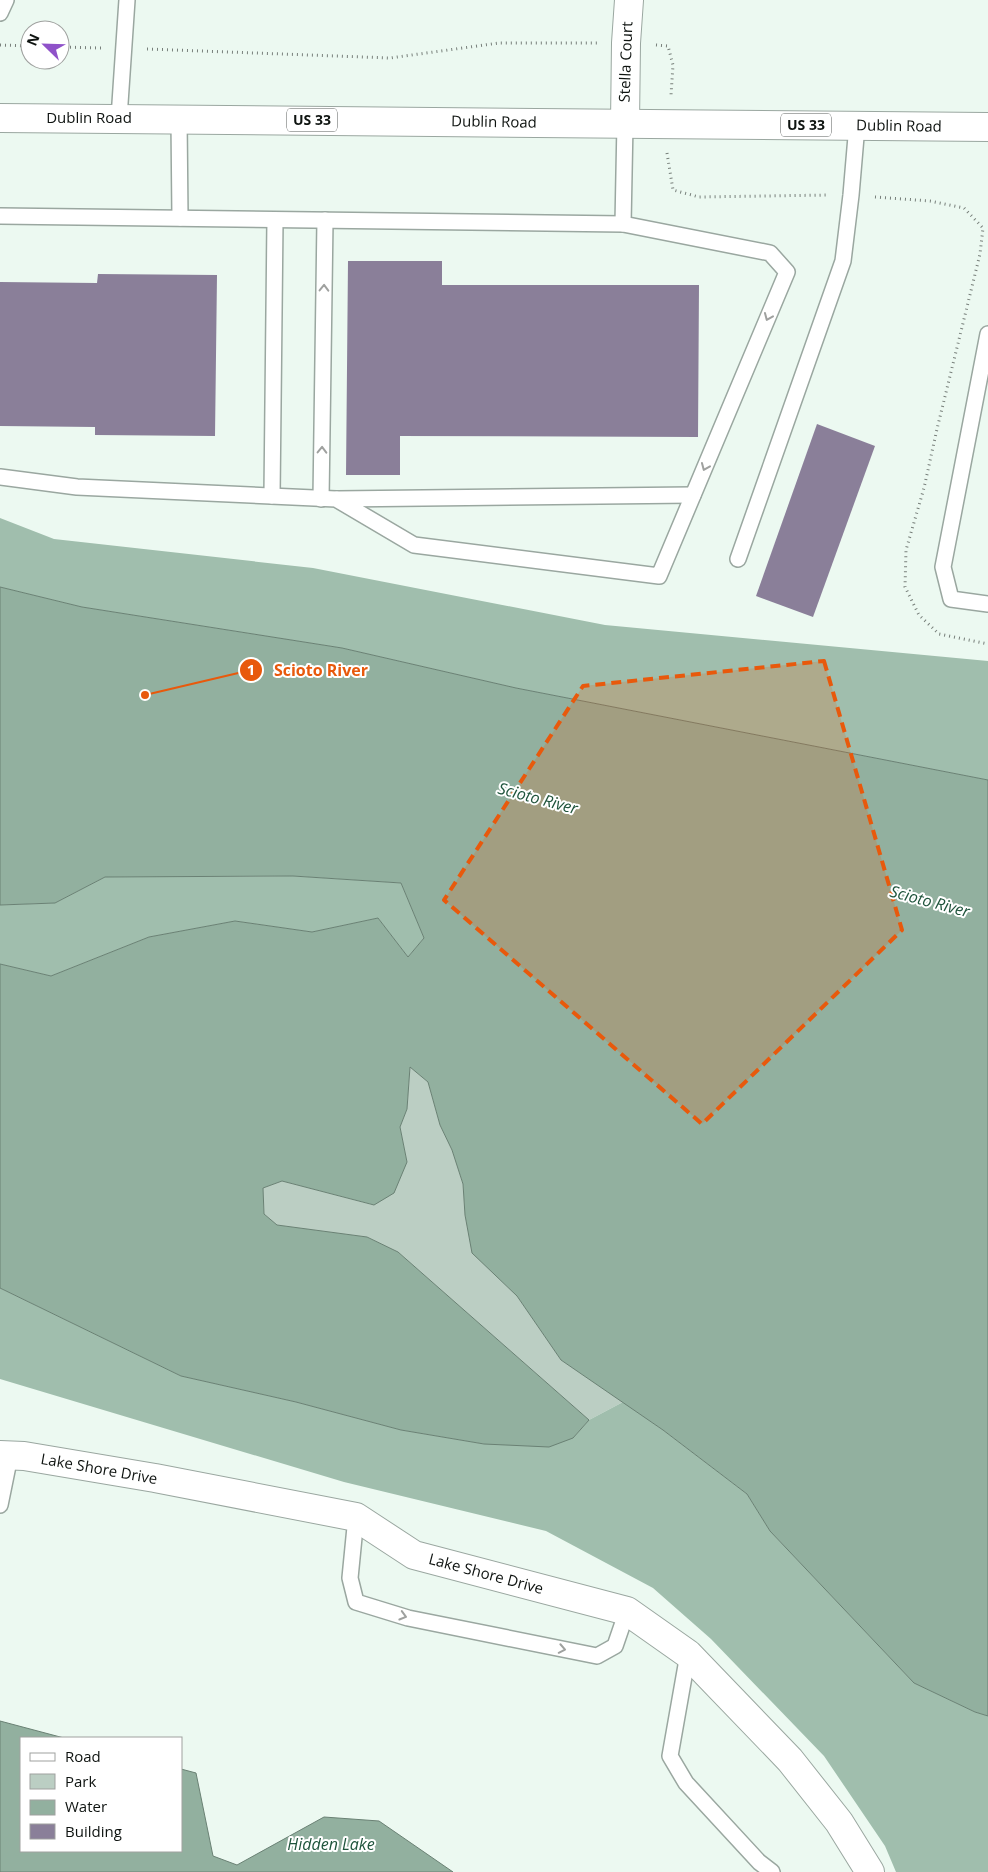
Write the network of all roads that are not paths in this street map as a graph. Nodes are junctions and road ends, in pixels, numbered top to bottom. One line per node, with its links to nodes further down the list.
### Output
1 (6, 0): 4 (lane)
2 (127, 0): 6 (lane)
3 (629, 0): 8 (street, Stella Court)
4 (0, 13)
5 (0, 118): 6 (street, Dublin Road / US 33)
6 (120, 118): 7 (street, Dublin Road / US 33)
7 (179, 119): 8 (street, Dublin Road / US 33); 12 (lane)
8 (625, 123): 9 (street, Dublin Road / US 33); 15 (lane)
9 (857, 125): 10 (street, Dublin Road / US 33); 21 (lane)
10 (988, 127)
11 (0, 216): 12 (lane)
12 (180, 218): 13 (lane)
13 (275, 220): 14 (lane); 19 (lane)
14 (325, 220): 15 (lane); 20 (lane, one-way to 14)
15 (623, 224): 18 (lane, one-way to 18)
16 (988, 334): 22 (lane)
17 (0, 477): 19 (lane)
18 (693, 495): 20 (lane); 20 (lane)
19 (272, 496): 20 (lane)
20 (329, 499)
21 (738, 559)
22 (988, 604)
23 (5, 1455): 24 (lane); 25 (street, Lake Shore Drive)
24 (0, 1504)
25 (356, 1516): 26 (street, Lake Shore Drive); 26 (lane, one-way to 26)
26 (627, 1611): 27 (street, Lake Shore Drive)
27 (688, 1654): 28 (lane); 29 (street, Lake Shore Drive)
28 (772, 1872)
29 (870, 1872)

